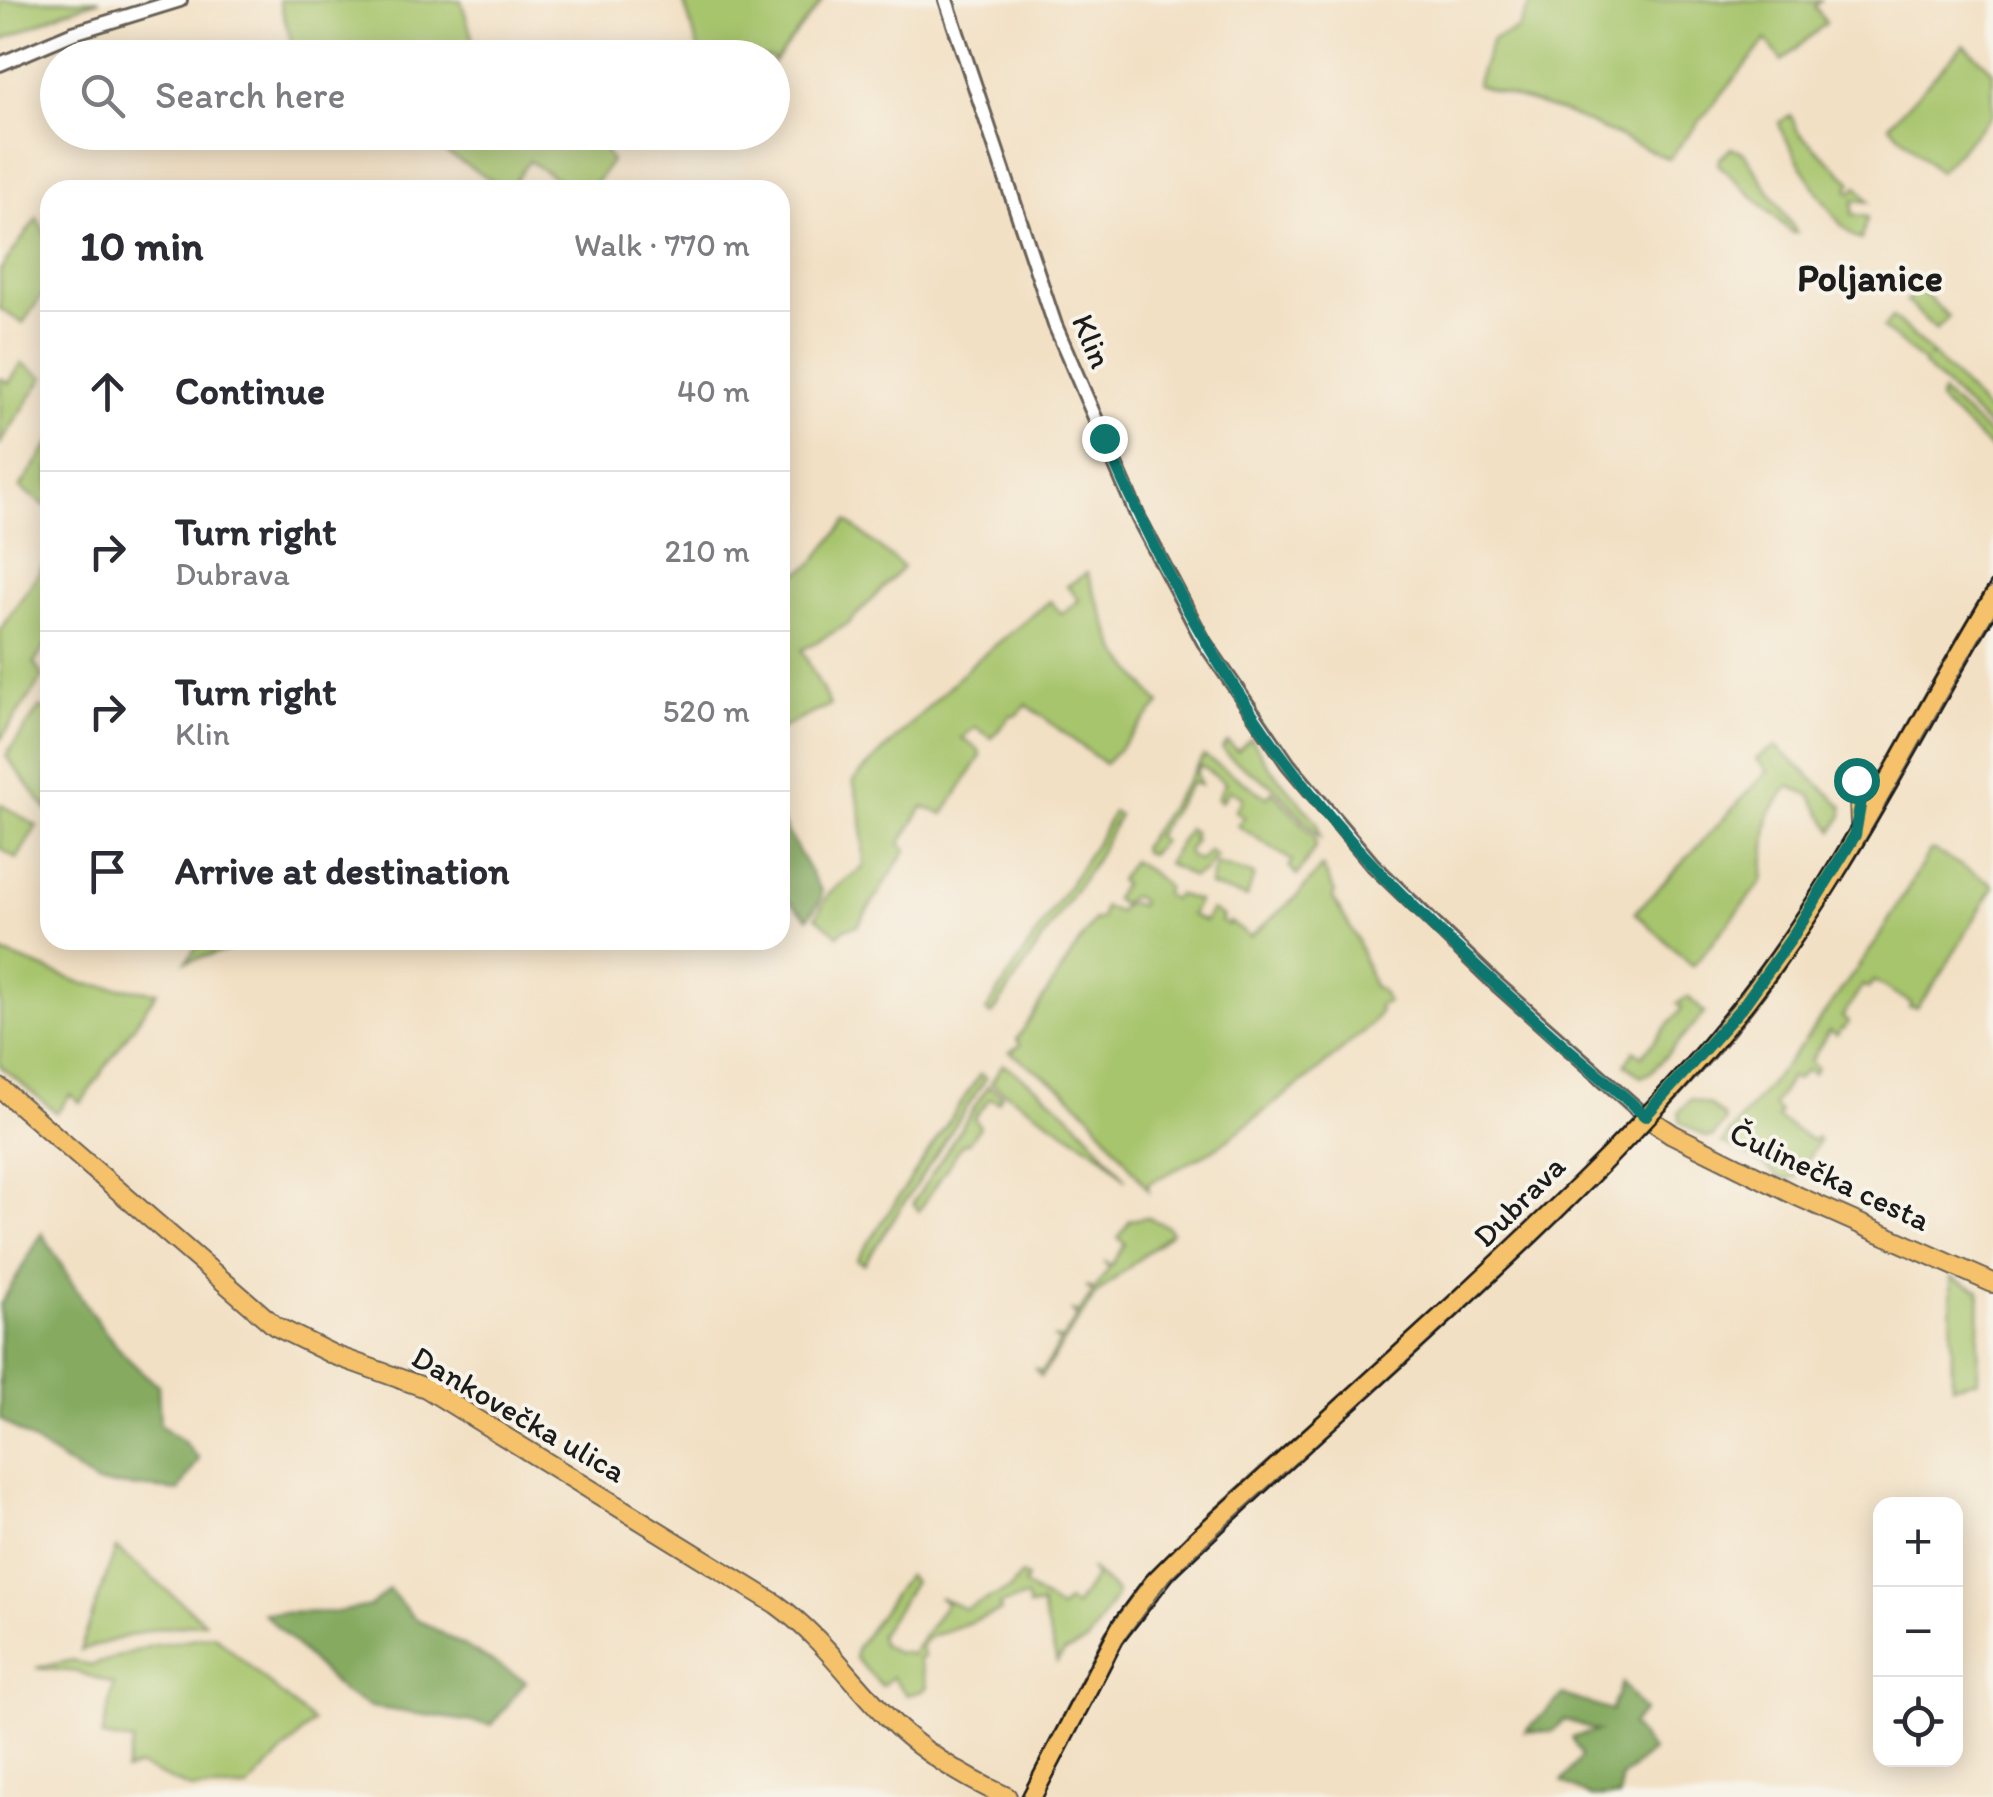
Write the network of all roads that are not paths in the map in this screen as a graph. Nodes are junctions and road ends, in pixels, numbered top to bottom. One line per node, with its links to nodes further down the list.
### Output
1 (180, 0): 3 (street)
2 (946, 0): 10 (street, Klin)
3 (57, 40)
4 (40, 47): 5 (street)
5 (0, 64)
6 (1993, 597): 7 (main road, Dubrava)
7 (1893, 768): 8 (main road, Dubrava); 8 (main road)
8 (1858, 829): 10 (main road, Dubrava)
9 (0, 1088): 12 (main road, Dankovečka ulica)
10 (1645, 1116): 11 (main road, Čulinečka cesta); 13 (main road, Dubrava)
11 (1993, 1283)
12 (1006, 1797)
13 (1032, 1797)

